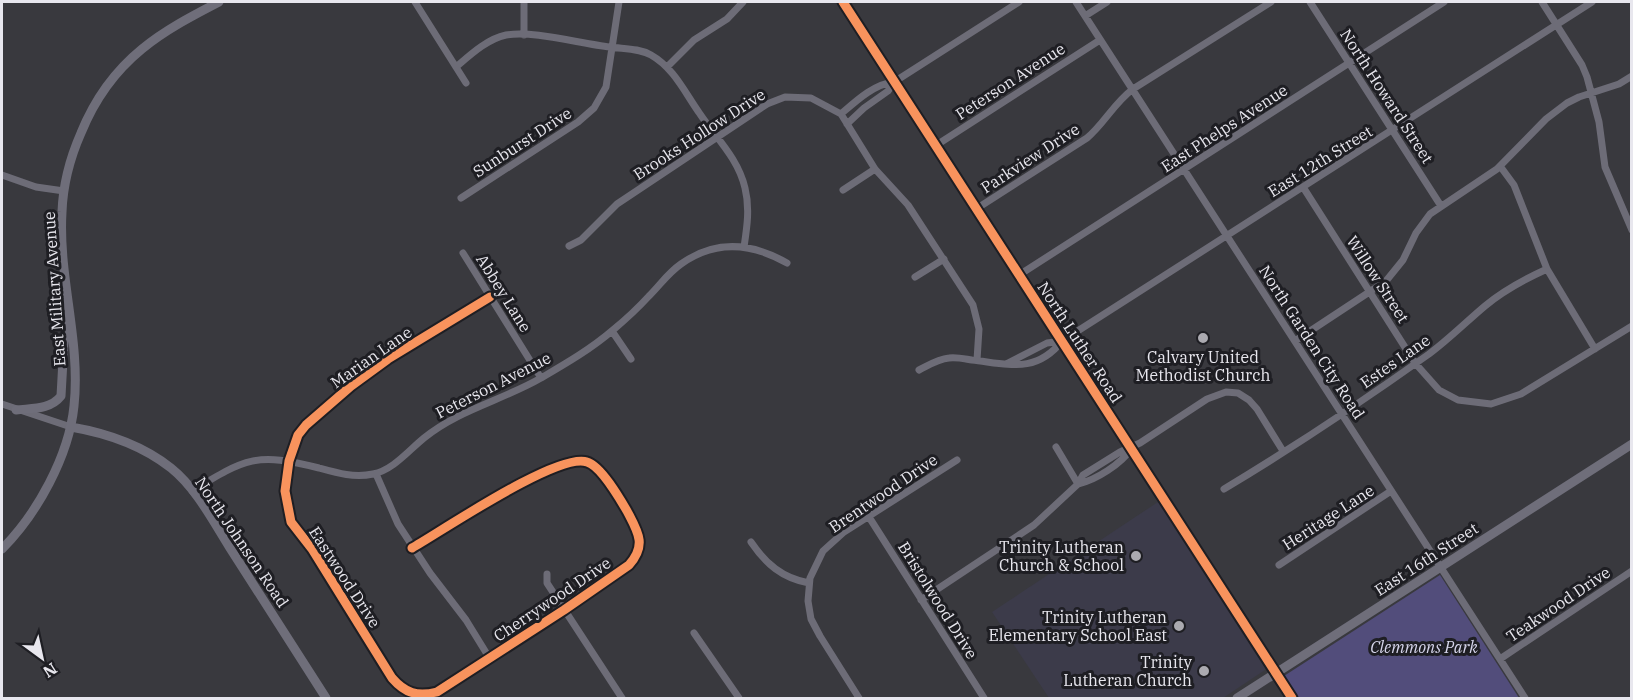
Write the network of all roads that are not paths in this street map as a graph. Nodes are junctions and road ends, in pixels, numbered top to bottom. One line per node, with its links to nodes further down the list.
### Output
1 (217, 2): 15 (main road, East Military Avenue)
2 (415, 2): 23 (street)
3 (524, 2): 18 (street)
4 (619, 2): 20 (street, Sunburst Drive)
5 (743, 2): 22 (street)
6 (1019, 2): 25 (street)
7 (1076, 2): 16 (street, North Garden City Road)
8 (1107, 2): 16 (street)
9 (1271, 2): 27 (street, Parkview Drive)
10 (1310, 2): 21 (street, North Howard Street)
11 (1444, 2): 21 (street, East Phelps Avenue)
12 (1542, 2): 17 (street)
13 (1592, 2): 17 (street, East 12th Street)
14 (846, 3): 25 (street, North Luther Road)
15 (205, 5): 40 (main road, East Military Avenue)
16 (1085, 16): 19 (street, North Garden City Road)
17 (1557, 24): 28 (street); 31 (street, East 12th Street)
18 (524, 35): 20 (street); 23 (street)
19 (1100, 40): 27 (street, North Garden City Road); 33 (street, Peterson Avenue)
20 (612, 48): 22 (street); 41 (street, Sunburst Drive)
21 (1349, 63): 31 (street, North Howard Street); 36 (street, East Phelps Avenue)
22 (667, 67): 32 (street)
23 (456, 68): 26 (street)
24 (1632, 76): 28 (street)
25 (894, 82): 29 (street); 30 (street); 33 (street, North Luther Road)
26 (466, 83)
27 (1132, 89): 36 (street, North Garden City Road); 43 (street, Parkview Drive)
28 (1592, 92): 34 (street); 44 (street)
29 (841, 114): 30 (street); 32 (street, Brooks Hollow Drive)
30 (847, 124): 35 (street)
31 (1393, 130): 38 (street, East 12th Street); 42 (street, North Howard Street)
32 (717, 137): 46 (street, Brooks Hollow Drive); 47 (street)
33 (936, 146): 43 (street, North Luther Road)
34 (1500, 166): 42 (street); 51 (street)
35 (875, 170): 39 (street); 49 (street)
36 (1184, 170): 45 (street, North Garden City Road); 52 (street, East Phelps Avenue)
37 (2, 175): 40 (street)
38 (1303, 187): 45 (street, East 12th Street); 55 (street, Willow Street)
39 (843, 190)
40 (64, 191): 54 (main road, East Military Avenue)
41 (461, 198)
42 (1441, 206): 55 (street)
43 (976, 209): 52 (street, North Luther Road)
44 (1632, 230)
45 (1227, 236): 59 (street, East 12th Street); 60 (street, North Garden City Road)
46 (569, 246)
47 (744, 247): 50 (street, Peterson Avenue); 58 (street, Peterson Avenue)
48 (463, 253): 56 (street, Abbey Lane)
49 (944, 259): 53 (street); 63 (street)
50 (787, 263)
51 (1547, 269): 61 (street); 64 (street, Estes Lane)
52 (1019, 275): 59 (street, North Luther Road)
53 (915, 277)
54 (68, 291): 69 (main road); 71 (main road, East Military Avenue)
55 (1370, 291): 60 (street); 64 (street, Willow Street)
56 (490, 297): 67 (street, Abbey Lane); 77 (street, Marian Lane)
57 (1632, 326): 61 (street, Willow Street)
58 (612, 331): 62 (street); 67 (street, Peterson Avenue)
59 (1062, 341): 65 (street, East 12th Street); 65 (street, East 12th Street); 74 (street, North Luther Road)
60 (1295, 341): 70 (street, North Garden City Road)
61 (1595, 349): 64 (street, Willow Street)
62 (631, 359)
63 (977, 360): 65 (street, East 12th Street); 66 (street, East 12th Street)
64 (1415, 363): 70 (street, Estes Lane)
65 (1006, 364)
66 (919, 370)
67 (542, 378): 78 (street, Peterson Avenue)
68 (2, 404): 69 (street, North Johnson Road)
69 (16, 410): 71 (street, North Johnson Road)
70 (1342, 414): 75 (street, Estes Lane); 82 (street, North Garden City Road)
71 (70, 427): 81 (main road, North Johnson Road); 86 (main road, East Military Avenue)
72 (1632, 444): 88 (main road, East 16th Street)
73 (1056, 447): 79 (street)
74 (1131, 449): 75 (street); 79 (street); 97 (street, North Luther Road)
75 (1283, 451): 80 (street, Estes Lane)
76 (957, 460): 83 (street, Brentwood Drive)
77 (289, 461): 78 (street); 81 (street); 98 (street, Eastwood Drive)
78 (376, 474): 85 (street, Cherrywood Drive)
79 (1078, 484): 92 (street)
80 (1224, 489)
81 (192, 491): 99 (main road, North Johnson Road)
82 (1391, 491): 87 (street, Heritage Lane); 88 (street, North Garden City Road)
83 (869, 517): 91 (street, Brentwood Drive); 92 (street, Bristolwood Drive)
84 (751, 542): 91 (street)
85 (412, 548): 93 (street, Cherrywood Drive); 95 (street, Cherrywood Drive)
86 (2, 549)
87 (1279, 565)
88 (1440, 567): 96 (street, North Garden City Road); 97 (main road, East 16th Street)
89 (1632, 571): 96 (street, Teakwood Drive)
90 (547, 574): 93 (street)
91 (809, 582): 102 (street)
92 (921, 600): 103 (street, Bristolwood Drive)
93 (564, 610): 95 (street, Cherrywood Drive); 100 (street)
94 (694, 633): 101 (street)
95 (490, 659): 98 (street, Cherrywood Drive)
96 (1500, 659): 106 (street, North Garden City Road)
97 (1276, 674): 104 (main road, East 16th Street); 105 (street, North Luther Road)
98 (414, 694)
99 (326, 699)
100 (622, 699)
101 (739, 699)
102 (859, 699)
103 (984, 699)
104 (1237, 699)
105 (1292, 699)
106 (1525, 699)

